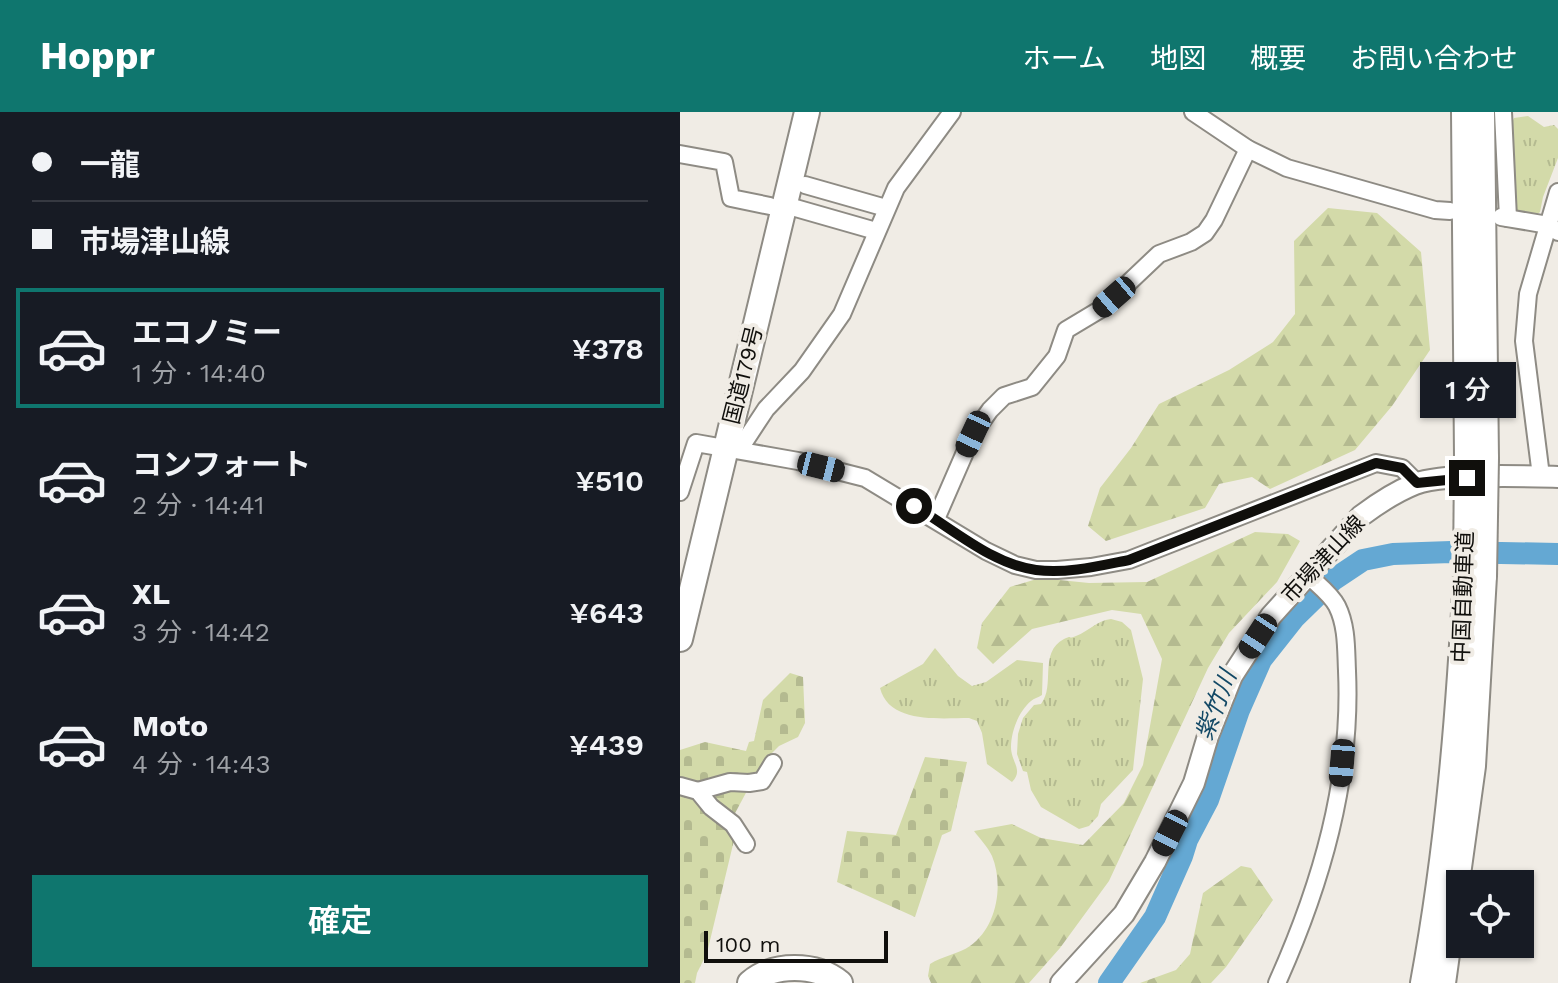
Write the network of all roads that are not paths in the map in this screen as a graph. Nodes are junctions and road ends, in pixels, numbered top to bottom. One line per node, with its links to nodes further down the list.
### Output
1 (793, 112): 12 (highway, 国道179号)
2 (807, 112): 12 (highway, 国道179号)
3 (1193, 112): 8 (street)
4 (1464, 112): 18 (highway, 中国自動車道)
5 (1482, 112): 18 (highway, 中国自動車道)
6 (1503, 112): 15 (street)
7 (947, 113): 13 (street)
8 (1248, 149): 14 (street); 22 (street)
9 (680, 154): 12 (street)
10 (805, 185): 13 (street)
11 (1558, 192): 15 (street)
12 (778, 206): 16 (street); 17 (highway, 国道179号)
13 (886, 208): 16 (street)
14 (1450, 211)
15 (1553, 229): 19 (street)
16 (876, 231): 17 (street)
17 (726, 447): 21 (street); 22 (street); 23 (highway, 国道179号); 26 (highway, 国道179号)
18 (1476, 458): 24 (highway, 中国自動車道, bridge)
19 (1550, 476): 20 (main road, 市場津山線)
20 (1417, 483): 22 (street); 25 (main road, 市場津山線)
21 (680, 492)
22 (936, 519)
23 (680, 575)
24 (1475, 575): 35 (highway, 中国自動車道); 36 (highway, 中国自動車道)
25 (1312, 580): 33 (main road, 市場津山線); 34 (street)
26 (680, 639)
27 (773, 763): 29 (street)
28 (680, 786): 29 (street)
29 (698, 791): 30 (street)
30 (746, 844)
31 (750, 983): 32 (highway)
32 (840, 983)
33 (1061, 983)
34 (1277, 983)
35 (1423, 983)
36 (1443, 983)

